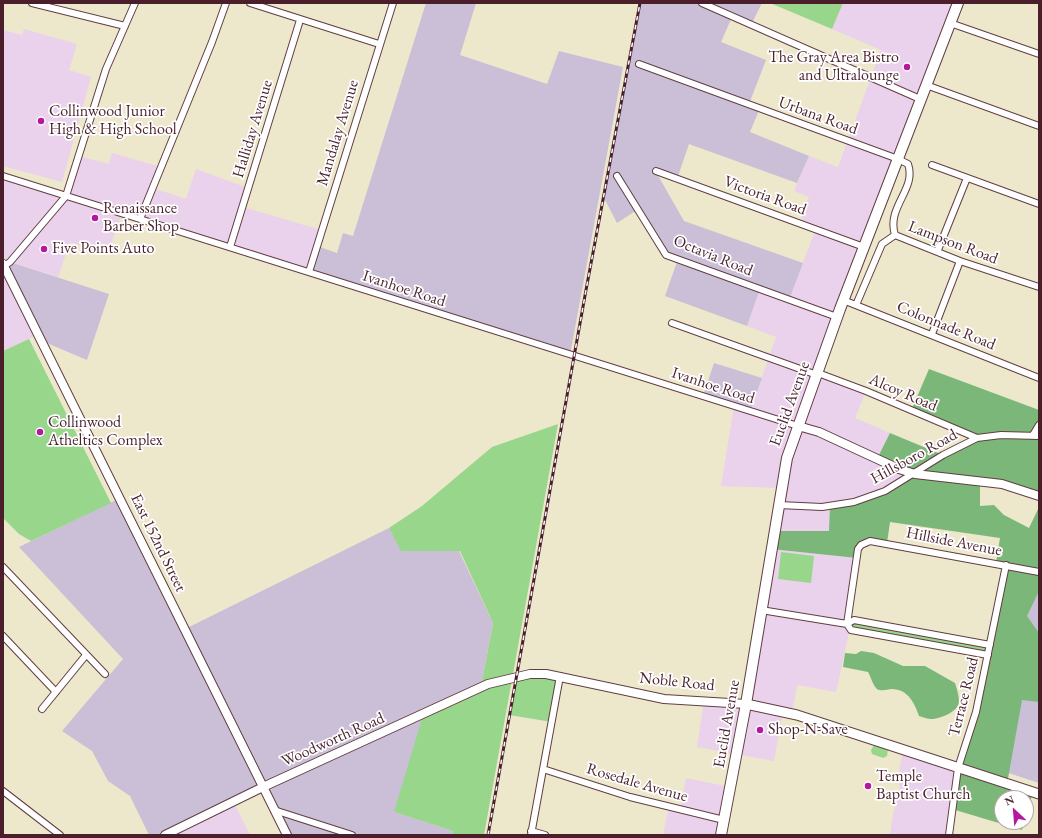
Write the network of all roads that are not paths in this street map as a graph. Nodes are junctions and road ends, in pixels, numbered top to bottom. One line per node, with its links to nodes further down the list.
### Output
1 (32, 3): 10 (street)
2 (135, 3): 10 (street)
3 (226, 3): 25 (street)
4 (250, 3): 8 (street)
5 (393, 3): 11 (street, Mandalay Avenue)
6 (702, 3): 15 (street)
7 (958, 3): 9 (main road, Euclid Avenue)
8 (300, 20): 11 (street); 28 (street, Halliday Avenue)
9 (950, 23): 12 (street); 14 (main road, Euclid Avenue)
10 (126, 26): 23 (street)
11 (379, 44): 32 (street, Mandalay Avenue)
12 (1039, 54)
13 (639, 64): 17 (street, Urbana Road)
14 (926, 86): 15 (main road, Euclid Avenue); 16 (street)
15 (920, 99): 17 (main road, Euclid Avenue)
16 (1039, 126)
17 (898, 159): 26 (street, Lampson Road); 27 (main road, Euclid Avenue)
18 (932, 166): 22 (street)
19 (656, 171): 27 (street, Victoria Road)
20 (3, 176): 23 (street, Ivanhoe Road)
21 (617, 176): 36 (street, Octavia Road)
22 (967, 178): 24 (street); 29 (street)
23 (66, 196): 25 (street, Ivanhoe Road); 31 (street)
24 (1039, 204)
25 (140, 219): 28 (street, Ivanhoe Road)
26 (895, 234): 29 (street, Lampson Road); 35 (street)
27 (864, 246): 34 (main road, Euclid Avenue)
28 (230, 247): 32 (street, Ivanhoe Road)
29 (938, 250): 30 (street, Lampson Road)
30 (960, 260): 33 (street, Lampson Road); 38 (street)
31 (4, 265): 67 (street, East 152nd Street)
32 (309, 272): 42 (street, Ivanhoe Road)
33 (1039, 287)
34 (843, 300): 35 (street, Colonnade Road); 36 (main road, Euclid Avenue)
35 (856, 305): 38 (street, Colonnade Road)
36 (837, 317): 39 (main road, Euclid Avenue)
37 (672, 323): 39 (street, Alcoy Road)
38 (932, 334): 40 (street, Colonnade Road)
39 (818, 374): 42 (main road, Euclid Avenue); 44 (street, Alcoy Road)
40 (1039, 378)
41 (1039, 425): 43 (street)
42 (798, 426): 45 (street); 47 (main road, Euclid Avenue)
43 (1036, 435): 44 (street, Hillsboro Road)
44 (977, 438): 45 (street, Hillsboro Road)
45 (915, 474): 46 (street); 47 (street, Hillsboro Road)
46 (1039, 496)
47 (779, 505): 51 (main road, Euclid Avenue)
48 (1006, 565): 50 (street, Hillside Avenue); 52 (street, Hillside Avenue); 56 (street, Terrace Road)
49 (3, 568): 57 (street)
50 (1039, 572)
51 (761, 610): 52 (street); 63 (main road, Euclid Avenue)
52 (847, 624): 53 (street); 55 (street)
53 (913, 631): 55 (street); 56 (street)
54 (3, 636): 62 (street)
55 (912, 641): 58 (street)
56 (990, 645): 58 (street, Terrace Road)
57 (86, 655): 59 (street); 62 (street)
58 (988, 655): 65 (street, Terrace Road)
59 (105, 674)
60 (560, 676): 61 (street, Noble Road); 63 (street, Noble Road); 66 (street)
61 (516, 677): 67 (street, Woodworth Road)
62 (56, 692): 64 (street)
63 (746, 704): 65 (main road, Noble Road); 71 (main road, Euclid Avenue)
64 (42, 709)
65 (958, 768): 69 (main road, Noble Road); 79 (street, Terrace Road)
66 (543, 769): 71 (street, Rosedale Avenue); 72 (street)
67 (263, 787): 70 (street, East 152nd Street); 74 (street, Woodworth Road)
68 (3, 792): 73 (street)
69 (1039, 794)
70 (274, 810): 75 (street, East 152nd Street); 76 (street)
71 (724, 820): 78 (main road, Euclid Avenue)
72 (531, 833): 77 (street)
73 (60, 835)
74 (165, 835)
75 (287, 835)
76 (352, 835)
77 (545, 835)
78 (721, 835)
79 (949, 835)

